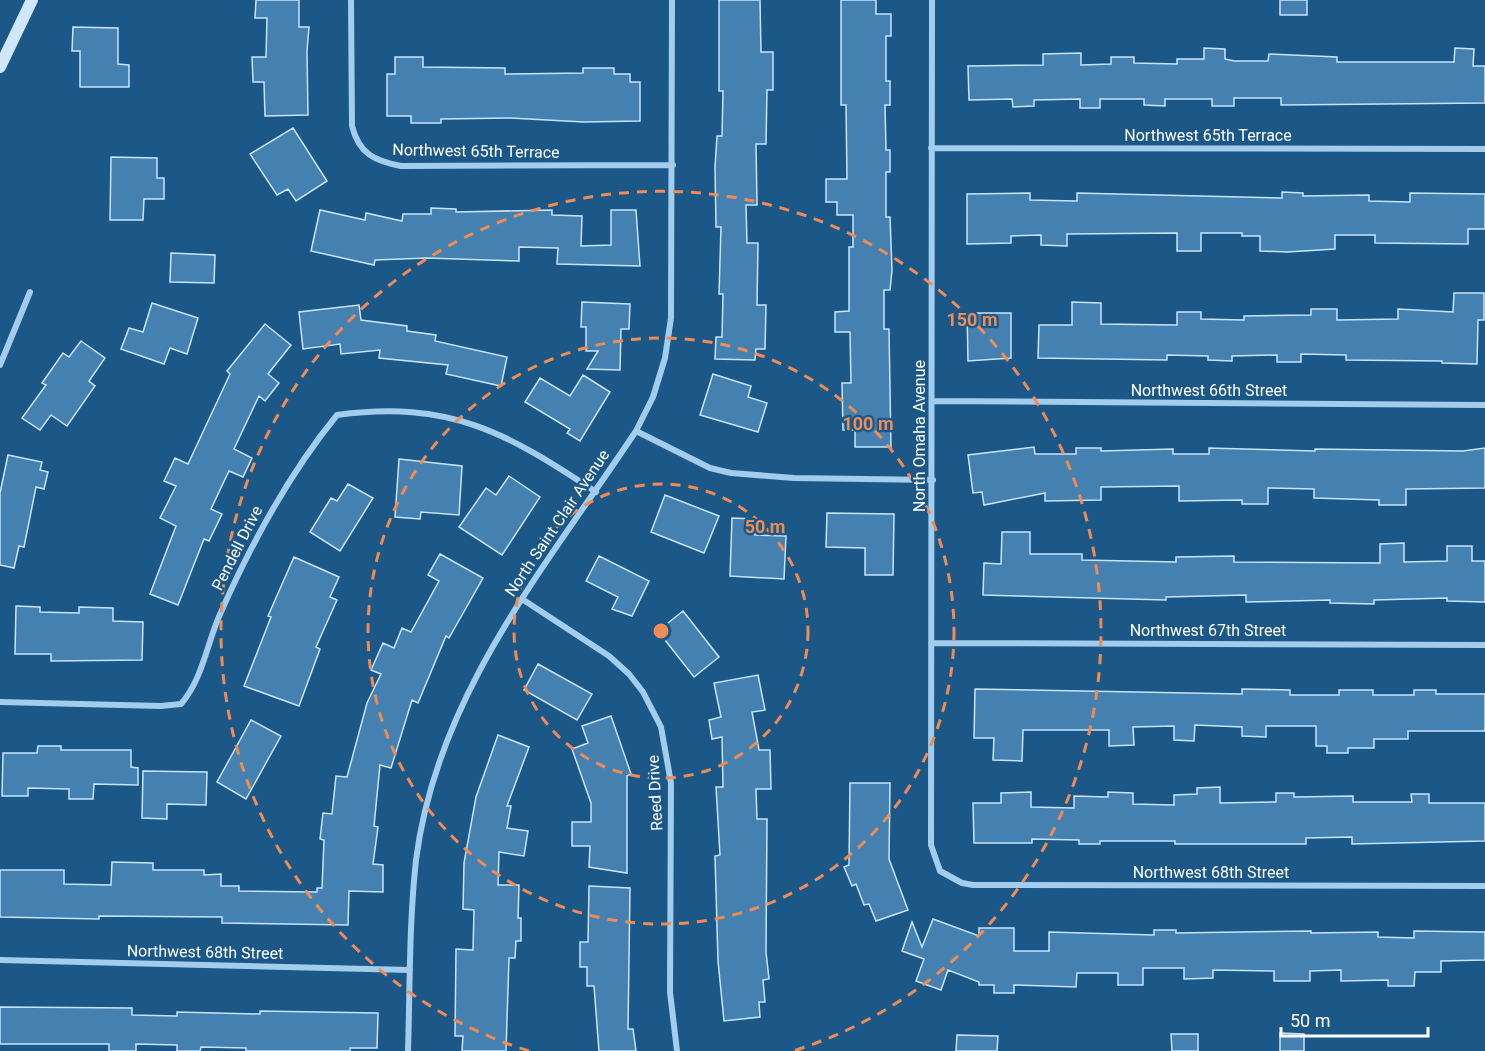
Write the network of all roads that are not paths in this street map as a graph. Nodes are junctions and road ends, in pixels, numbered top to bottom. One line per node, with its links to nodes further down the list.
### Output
1 (32, 0): 5 (street)
2 (351, 0): 8 (street, Northwest 65th Terrace)
3 (672, 0): 8 (street, North Saint Clair Avenue)
4 (932, 0): 6 (street, North Omaha Avenue)
5 (0, 67)
6 (932, 148): 7 (street, Northwest 65th Terrace); 11 (street, North Omaha Avenue)
7 (1485, 149)
8 (673, 165): 13 (street, North Saint Clair Avenue)
9 (30, 292): 10 (street)
10 (0, 365)
11 (932, 401): 12 (street, Northwest 66th Street); 14 (street, North Omaha Avenue)
12 (1485, 405)
13 (636, 431): 14 (street); 15 (street, North Saint Clair Avenue)
14 (933, 480): 17 (street, North Omaha Avenue)
15 (596, 492): 16 (street, North Saint Clair Avenue); 19 (street, Pendell Drive)
16 (522, 599): 23 (street, North Saint Clair Avenue); 25 (street, Reed Drive)
17 (932, 643): 18 (street, Northwest 67th Street); 20 (street, North Omaha Avenue)
18 (1485, 645)
19 (0, 702)
20 (940, 871): 21 (street, Northwest 68th Street)
21 (1485, 886)
22 (0, 960): 23 (street, Northwest 68th Street)
23 (410, 970): 24 (street, North Saint Clair Avenue)
24 (408, 1051)
25 (677, 1051)

